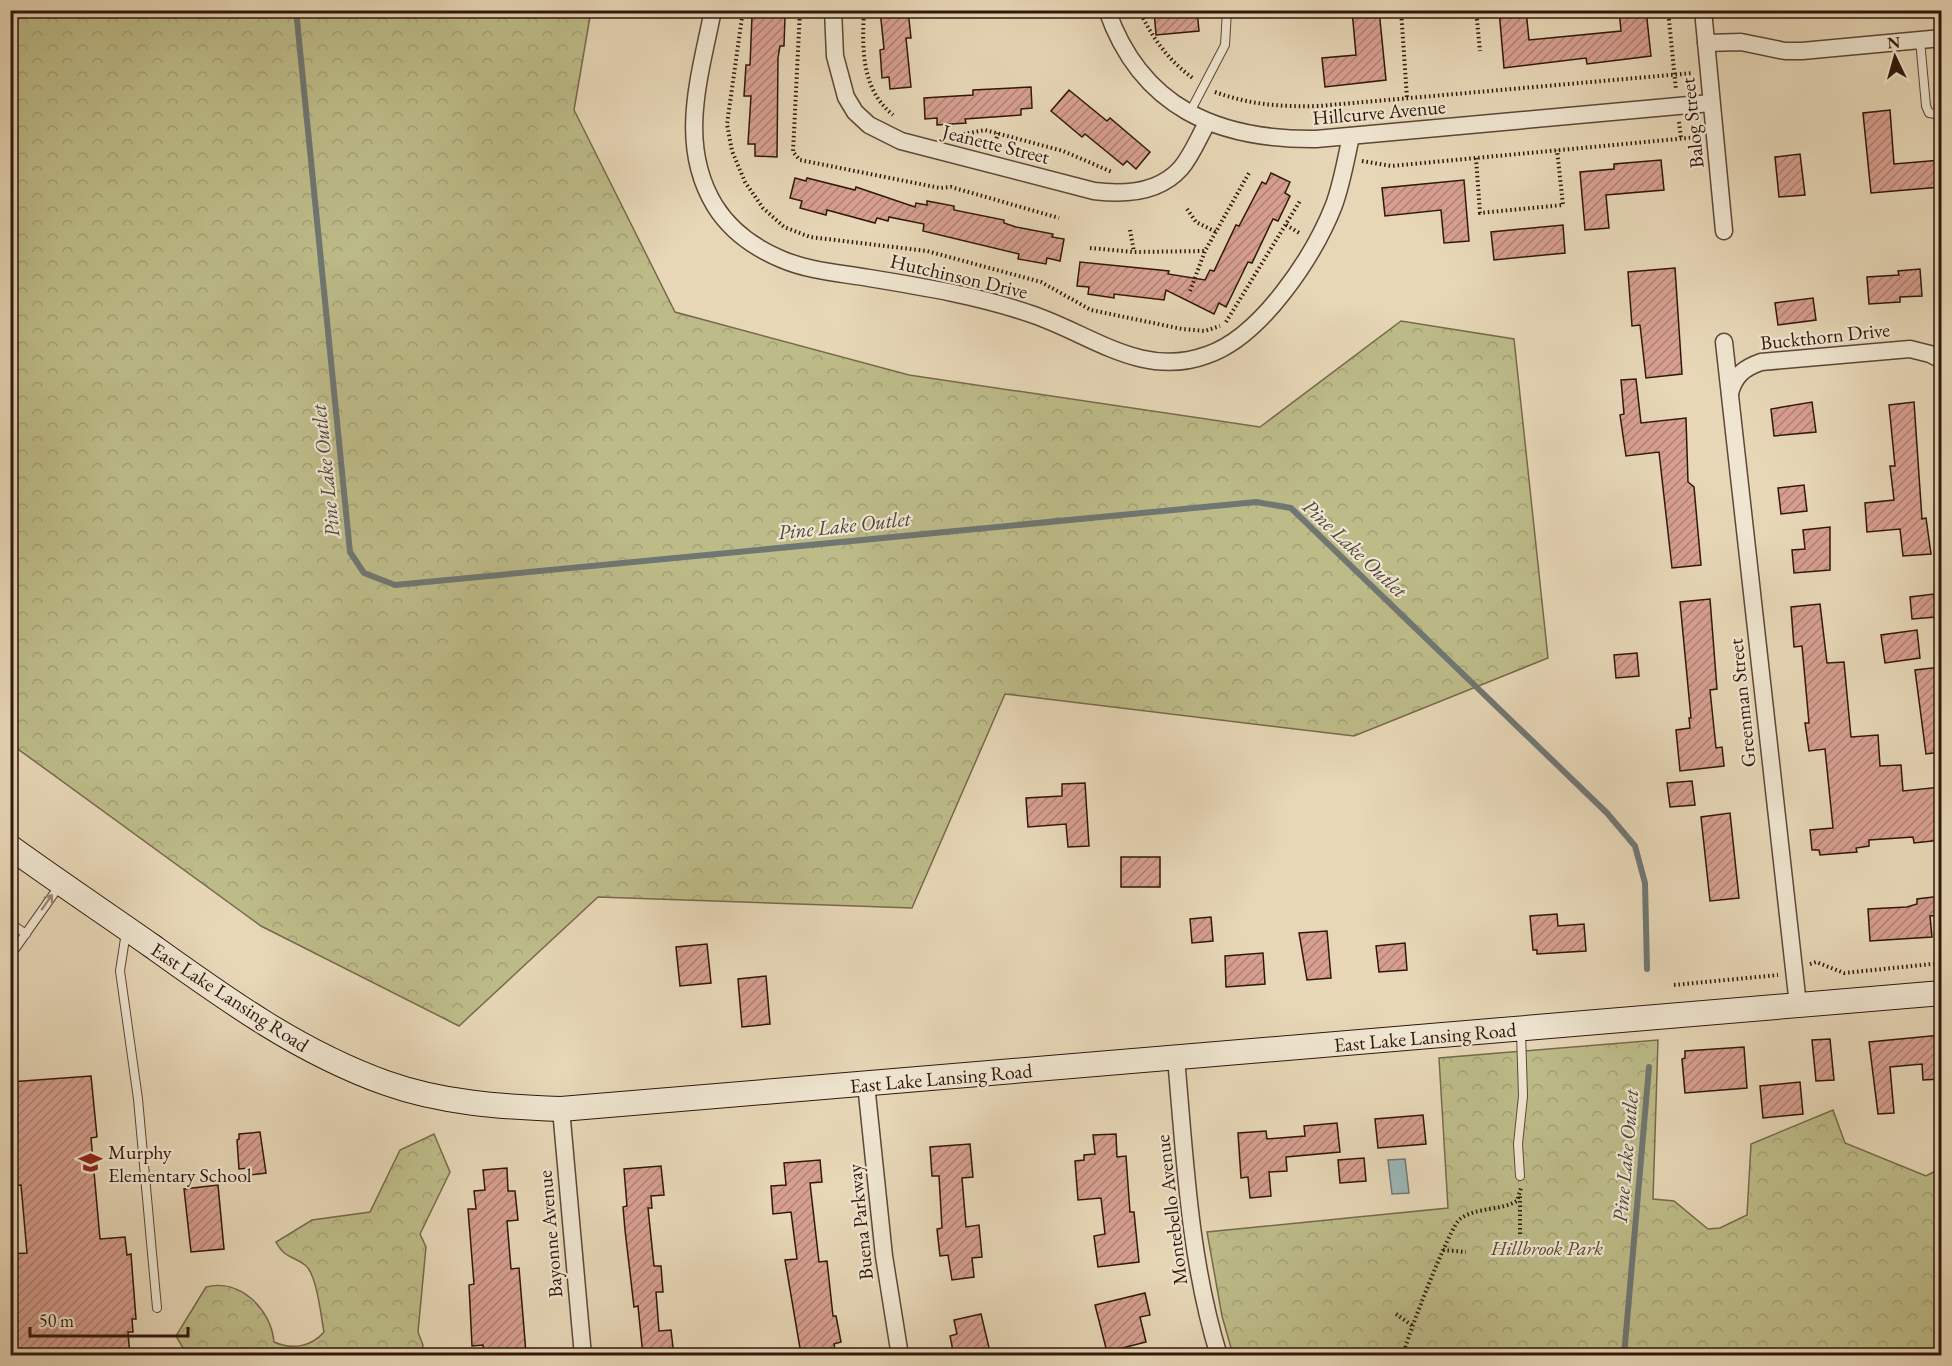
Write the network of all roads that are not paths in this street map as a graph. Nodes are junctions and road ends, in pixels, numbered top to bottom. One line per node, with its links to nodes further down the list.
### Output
1 (713, 10): 13 (street, Hutchinson Drive)
2 (833, 10): 12 (street, Jeanette Street)
3 (1107, 10): 10 (street, Hillcurve Avenue)
4 (1227, 10): 10 (lane)
5 (1703, 10): 8 (street, Balog Street)
6 (1941, 38): 7 (street)
7 (1920, 40): 8 (street); 11 (lane)
8 (1706, 42): 9 (street, Balog Street)
9 (1711, 103): 13 (street, Hillcurve Avenue); 14 (street, Balog Street)
10 (1190, 112): 12 (street, Hillcurve Avenue)
11 (1941, 115)
12 (1207, 123): 13 (street, Hillcurve Avenue)
13 (1351, 136)
14 (1724, 231)
15 (1724, 342): 17 (street, Greenman Street)
16 (1941, 360): 17 (street, Buckthorn Drive)
17 (1728, 396): 25 (street, Greenman Street)
18 (10, 847): 19 (street, East Lake Lansing Road)
19 (61, 884): 21 (street, East Lake Lansing Road); 22 (lane, one-way to 19)
20 (10, 923): 22 (lane)
21 (126, 928): 29 (street, East Lake Lansing Road); 31 (lane)
22 (26, 934): 23 (lane)
23 (10, 956)
24 (1941, 993): 25 (street, East Lake Lansing Road)
25 (1798, 1005): 26 (street, East Lake Lansing Road)
26 (1521, 1028): 27 (street, East Lake Lansing Road); 30 (lane)
27 (1176, 1058): 28 (street, East Lake Lansing Road); 34 (street, Montebello Avenue)
28 (866, 1084): 29 (street, East Lake Lansing Road); 33 (street, Buena Parkway)
29 (561, 1109): 32 (street, Bayonne Avenue)
30 (1520, 1176)
31 (157, 1308)
32 (582, 1356)
33 (900, 1356)
34 (1219, 1356)

